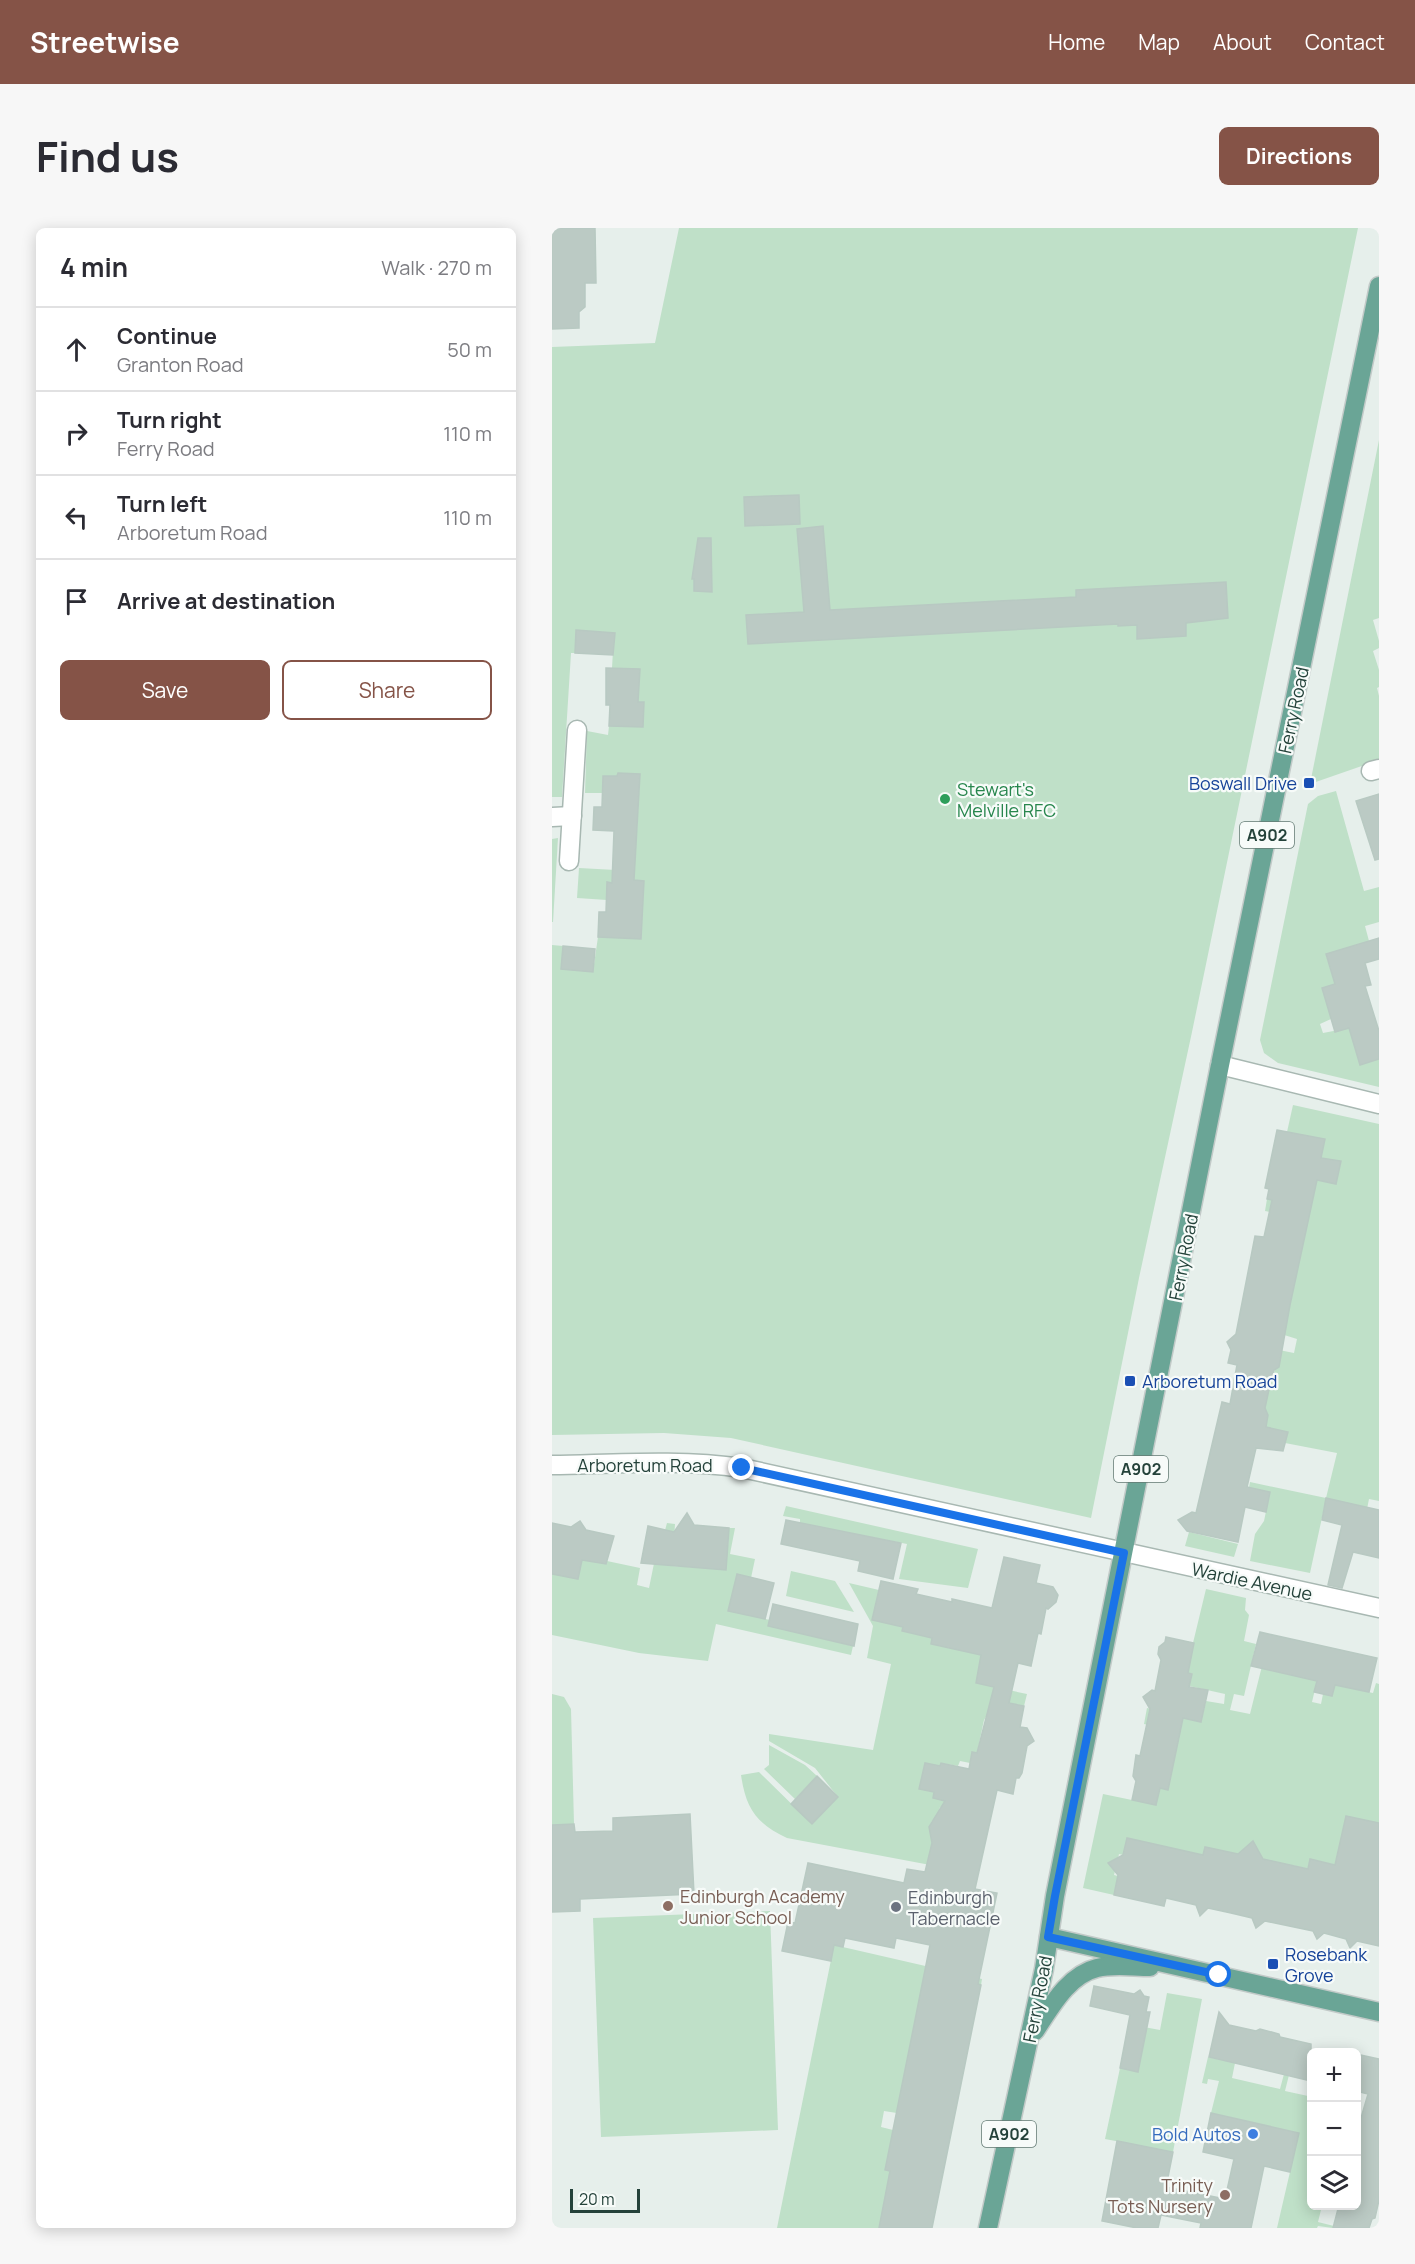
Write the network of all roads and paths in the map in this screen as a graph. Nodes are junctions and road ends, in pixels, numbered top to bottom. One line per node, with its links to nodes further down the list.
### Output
1 (1379, 286): 2 (main road, Ferry Road / A902)
2 (1376, 311): 7 (main road, Ferry Road / A902)
3 (577, 730): 4 (street)
4 (572, 816): 5 (street); 6 (street)
5 (552, 817)
6 (569, 861)
7 (1221, 1065): 8 (street); 10 (main road, Ferry Road / A902)
8 (1379, 1104)
9 (552, 1465): 10 (street, Arboretum Road)
10 (1124, 1553): 11 (street, Wardie Avenue); 12 (main road, Ferry Road / A902)
11 (1379, 1608)
12 (1048, 1937): 13 (main road); 15 (main road, Ferry Road / A902)
13 (1179, 1966): 14 (main road); 15 (main road)
14 (1379, 2012)
15 (1029, 2040): 16 (main road, Ferry Road / A902)
16 (988, 2228)

